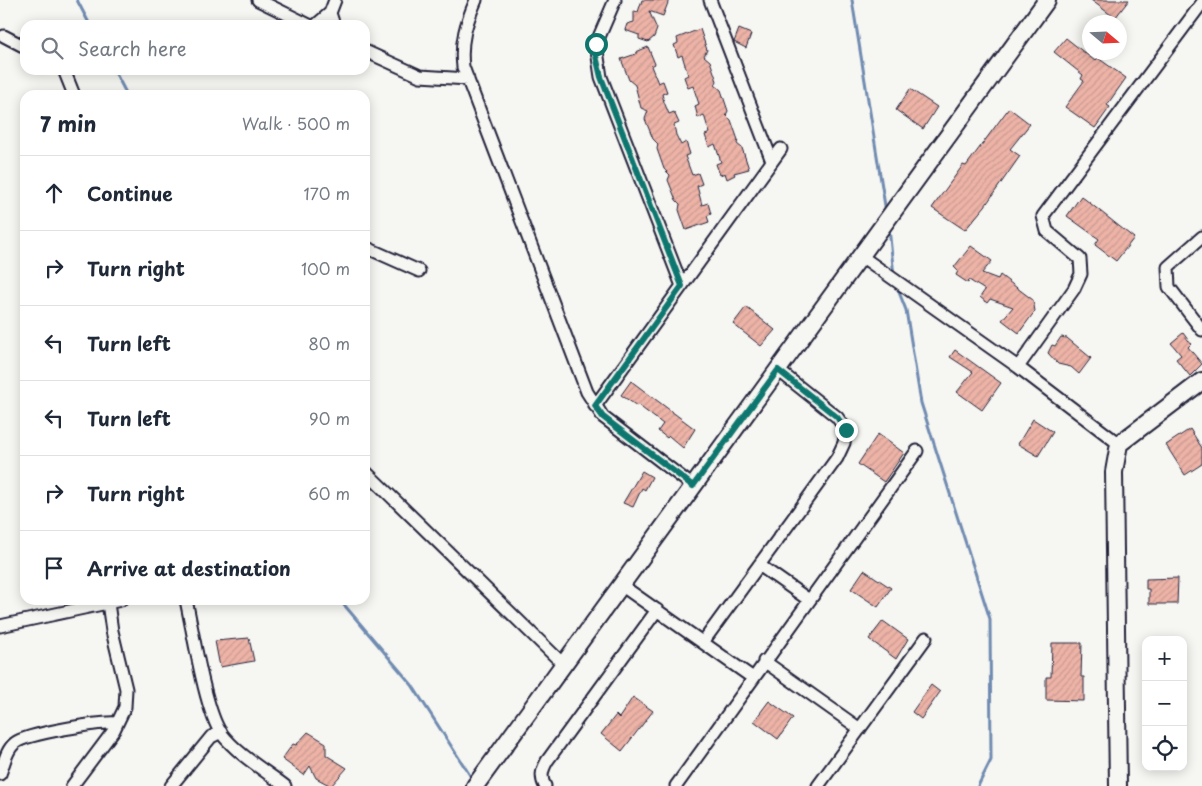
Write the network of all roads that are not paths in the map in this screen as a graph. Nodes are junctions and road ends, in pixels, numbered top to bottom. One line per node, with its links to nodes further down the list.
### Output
1 (258, 0): 9 (street)
2 (335, 0): 8 (street)
3 (476, 0): 16 (street)
4 (615, 0): 24 (street)
5 (710, 0): 19 (street)
6 (1047, 0): 22 (street)
7 (1202, 3): 26 (street)
8 (330, 13): 10 (street); 11 (street)
9 (299, 20)
10 (322, 20)
11 (332, 20)
12 (4, 36): 13 (street)
13 (20, 44)
14 (370, 53): 16 (street)
15 (66, 75): 17 (street)
16 (468, 79): 29 (street)
17 (72, 90)
18 (781, 148): 19 (street)
19 (772, 161): 24 (street)
20 (1202, 236): 25 (street)
21 (370, 249): 23 (street)
22 (861, 256): 26 (street); 27 (street)
23 (419, 271)
24 (682, 286): 29 (street)
25 (1202, 330)
26 (1018, 367): 30 (street)
27 (778, 370): 33 (street); 34 (street)
28 (1202, 381): 30 (street)
29 (595, 406): 33 (street)
30 (1119, 444): 58 (street)
31 (917, 451): 36 (street)
32 (370, 476): 45 (street)
33 (693, 486): 35 (street)
34 (759, 565): 36 (street); 43 (street)
35 (621, 585): 40 (street); 45 (street)
36 (809, 600): 44 (street)
37 (99, 605): 41 (street)
38 (108, 605): 47 (street)
39 (187, 605): 49 (street)
40 (657, 610): 43 (street); 55 (street)
41 (0, 626)
42 (926, 638): 48 (street)
43 (702, 642): 46 (street)
44 (764, 661): 46 (street); 48 (street)
45 (564, 664): 54 (street)
46 (752, 678): 56 (street)
47 (117, 723): 50 (street); 51 (street)
48 (860, 729): 57 (street)
49 (221, 732): 52 (street); 53 (street)
50 (0, 774)
51 (72, 786)
52 (171, 786)
53 (285, 786)
54 (475, 786)
55 (545, 786)
56 (676, 786)
57 (818, 786)
58 (1118, 786)

